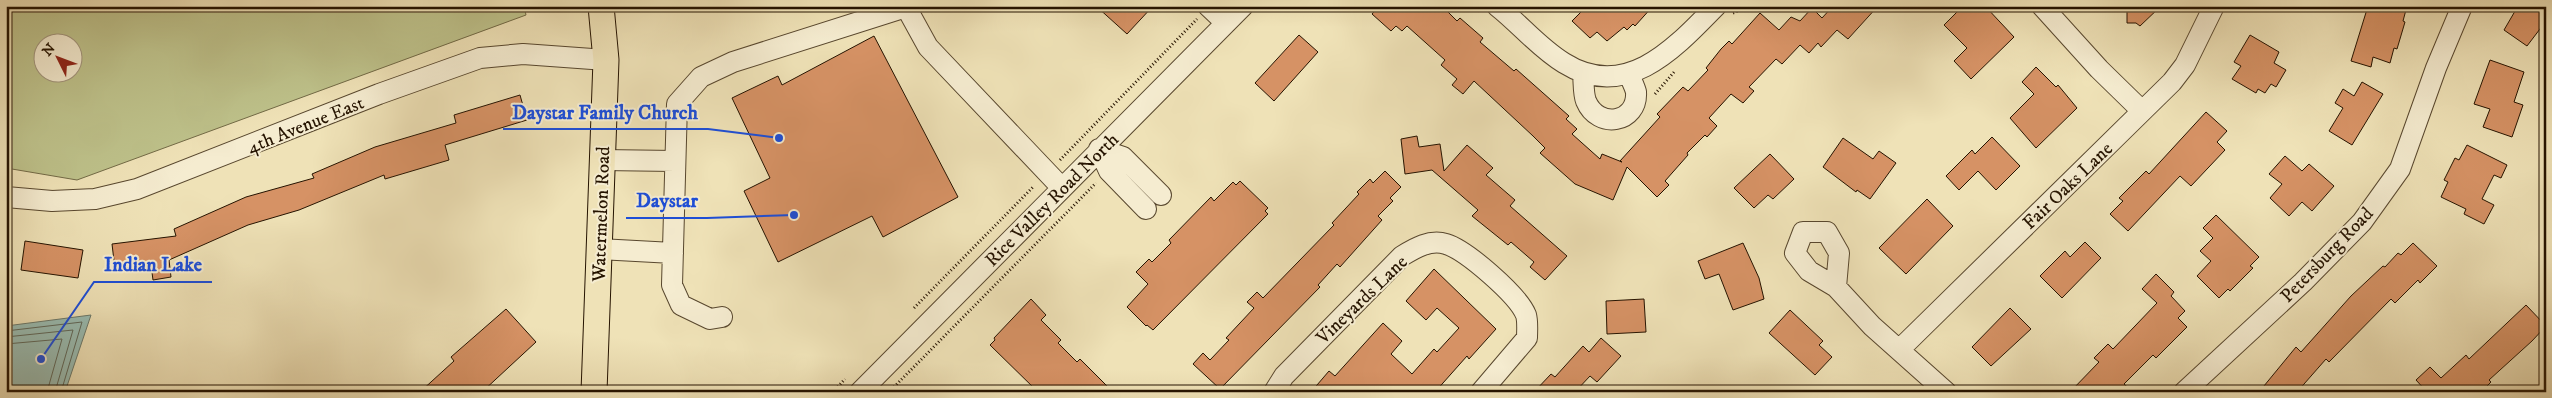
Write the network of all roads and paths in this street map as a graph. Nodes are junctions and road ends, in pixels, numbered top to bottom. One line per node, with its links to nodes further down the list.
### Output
1 (601, 6): 10 (main road, Watermelon Road)
2 (1243, 6): 9 (street, Rice Valley Road North)
3 (1497, 6): 11 (street)
4 (1716, 6): 12 (street)
5 (2042, 6): 13 (street)
6 (2214, 6): 13 (street, Fair Oaks Lane)
7 (2462, 6): 36 (street, Petersburg Road)
8 (1208, 7): 9 (street); 18 (path)
9 (1226, 23): 14 (street, Rice Valley Road North)
10 (606, 60): 15 (main road, Watermelon Road); 21 (street, 4th Avenue East)
11 (1583, 74): 12 (street); 12 (street)
12 (1629, 74)
13 (2141, 110): 28 (street, Fair Oaks Lane)
14 (1100, 149): 17 (street); 19 (street, Rice Valley Road North); 20 (street)
15 (602, 160): 16 (street); 23 (main road, Watermelon Road)
16 (675, 161): 18 (street); 24 (street)
17 (1109, 171): 22 (street); 30 (path)
18 (1047, 172): 19 (street); 26 (path)
19 (1062, 188): 29 (street, Rice Valley Road North)
20 (1161, 195)
21 (6, 197)
22 (1146, 209)
23 (599, 249): 24 (street); 31 (main road, Watermelon Road)
24 (673, 253): 27 (street)
25 (1836, 287): 28 (street)
26 (909, 314)
27 (722, 317)
28 (1900, 350): 35 (street)
29 (853, 385): 32 (path)
30 (894, 387)
31 (594, 392)
32 (832, 392)
33 (1274, 392): 34 (street, Vineyards Lane)
34 (1481, 392)
35 (1946, 392)
36 (2184, 392)

